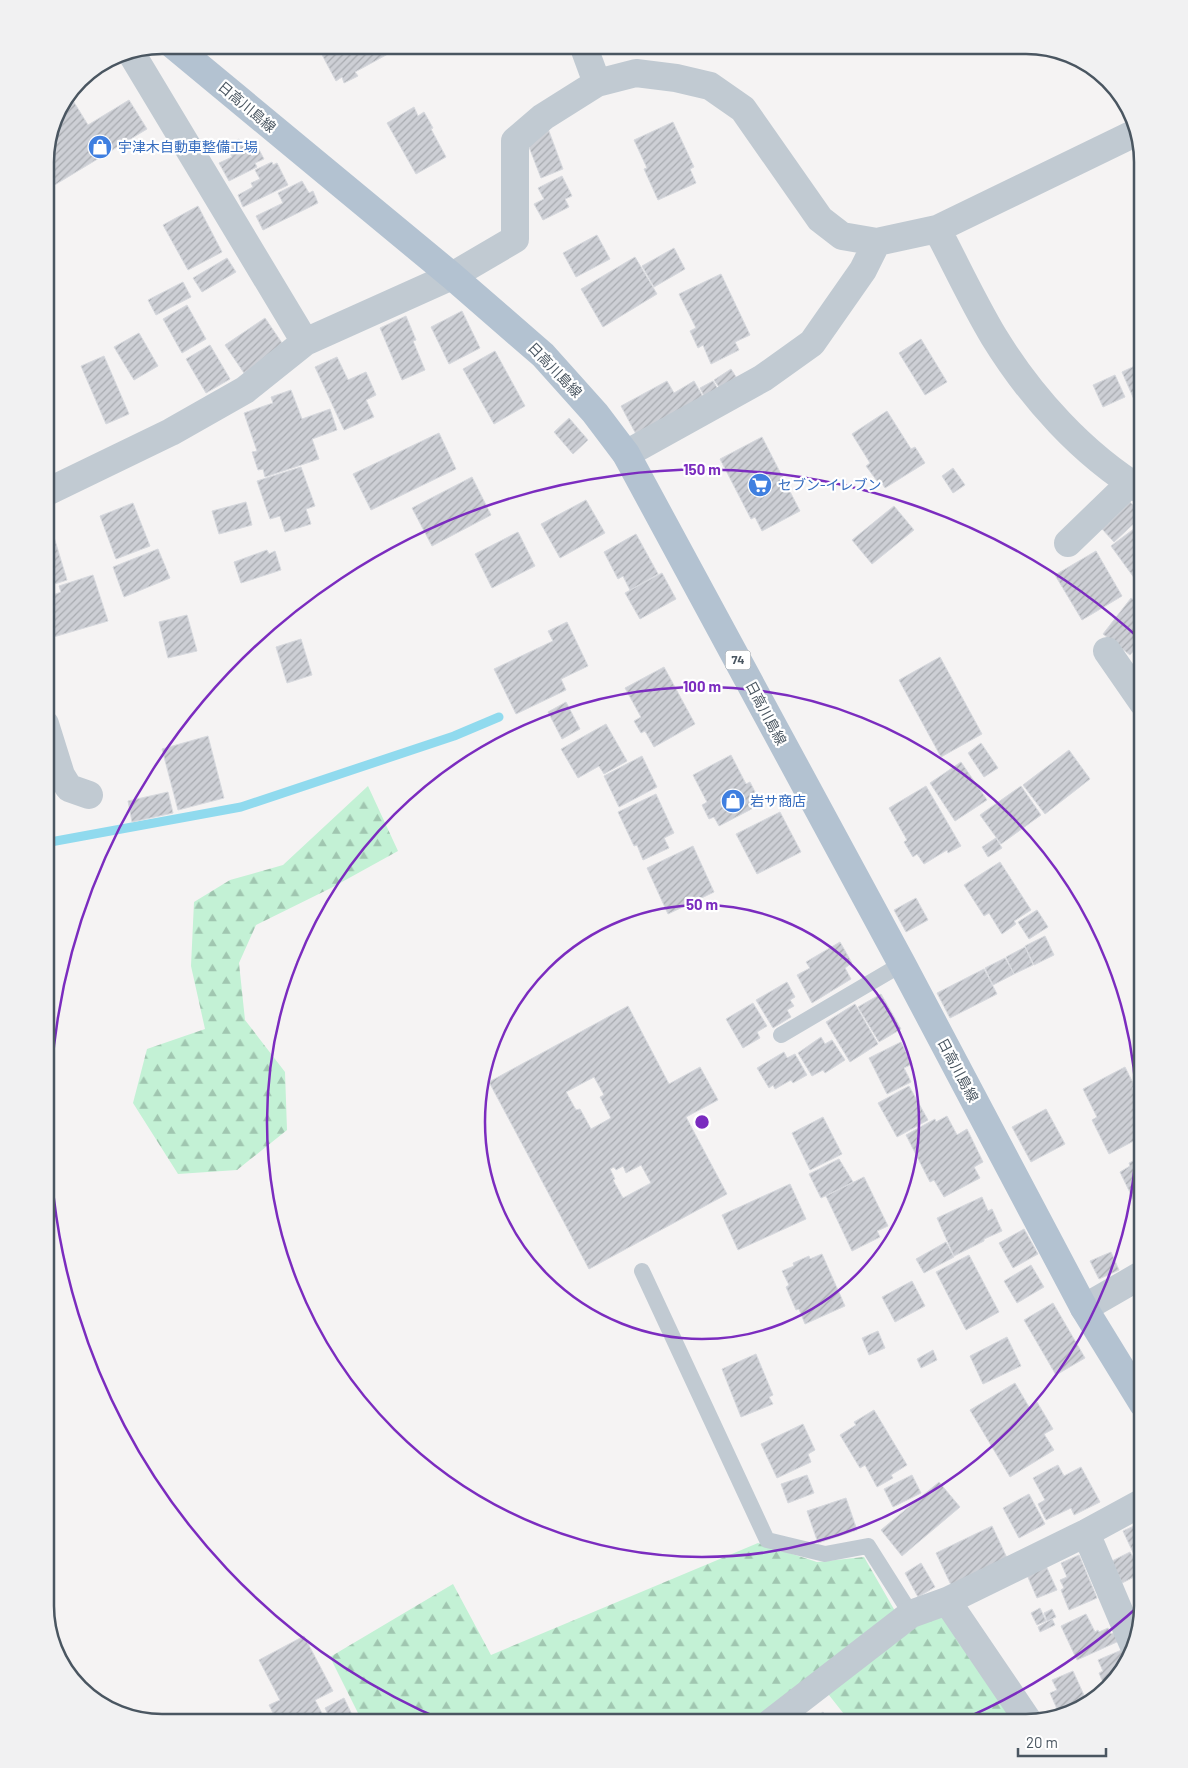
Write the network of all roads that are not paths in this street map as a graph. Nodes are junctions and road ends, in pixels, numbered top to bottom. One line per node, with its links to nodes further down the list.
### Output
1 (183, 54): 8 (main road, 日高川島線 / 74)
2 (586, 54): 4 (street)
3 (134, 57): 9 (street)
4 (597, 83): 7 (street); 8 (street)
5 (1131, 135): 6 (street)
6 (937, 229): 7 (street); 11 (street)
7 (877, 242): 10 (street)
8 (452, 276): 9 (street); 10 (main road, 日高川島線 / 74)
9 (305, 342): 13 (street)
10 (626, 454): 19 (main road, 日高川島線 / 74)
11 (1134, 486)
12 (1134, 489): 14 (street)
13 (54, 490)
14 (1068, 543)
15 (1107, 651): 16 (street)
16 (1134, 690)
17 (54, 753): 18 (street)
18 (89, 795)
19 (902, 964): 20 (lane); 23 (main road, 日高川島線 / 74)
20 (781, 1035)
21 (642, 1271): 28 (lane)
22 (1134, 1279): 23 (street)
23 (1084, 1308): 24 (main road, 日高川島線 / 74)
24 (1134, 1389)
25 (1134, 1507): 26 (street)
26 (1086, 1533): 27 (street); 29 (street)
27 (947, 1601): 28 (street); 31 (street)
28 (911, 1614): 30 (street)
29 (1130, 1637)
30 (782, 1714)
31 (1024, 1714)

